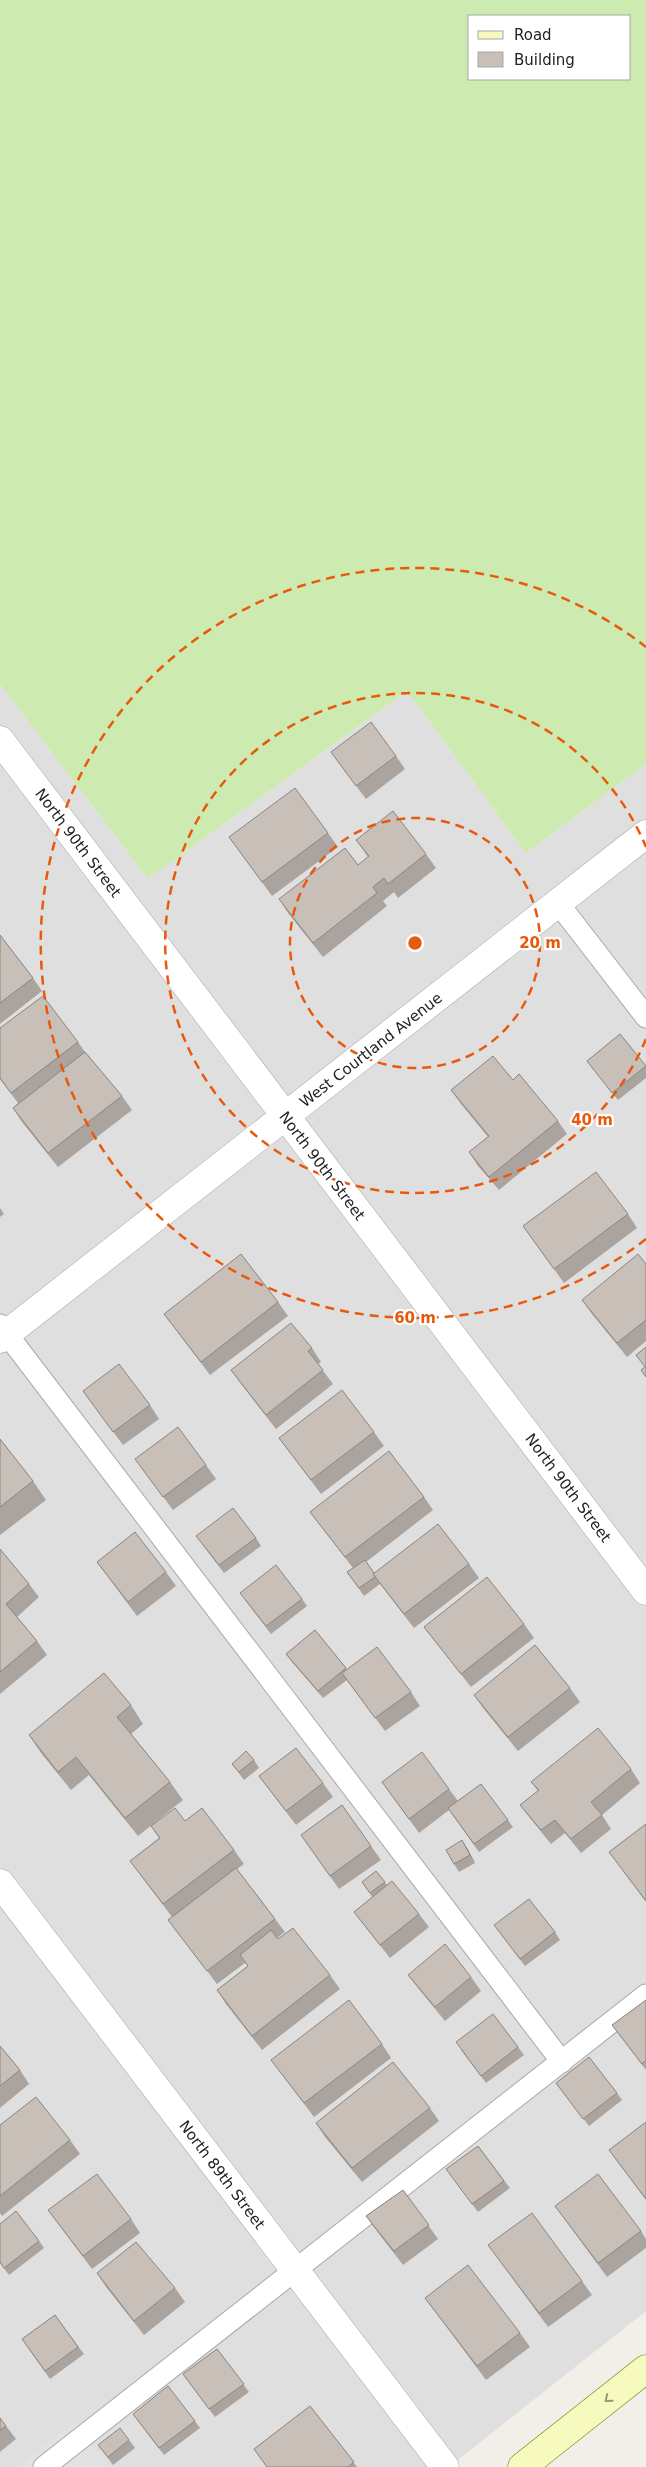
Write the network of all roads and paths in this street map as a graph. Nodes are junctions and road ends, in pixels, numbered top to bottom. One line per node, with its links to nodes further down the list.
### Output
1 (0, 740): 5 (street, North 90th Street)
2 (646, 834): 3 (street, West Courtland Avenue)
3 (558, 903): 4 (lane); 5 (street, West Courtland Avenue)
4 (646, 1017)
5 (286, 1117): 6 (street, West Courtland Avenue); 7 (street, North 90th Street)
6 (2, 1333): 10 (lane)
7 (646, 1591)
8 (0, 1882): 11 (street, North 89th Street)
9 (646, 1995): 10 (lane)
10 (562, 2062): 11 (lane)
11 (295, 2271): 13 (lane); 14 (street, North 89th Street)
12 (646, 2368): 15 (main road, one-way to 15)
13 (44, 2467)
14 (445, 2467)
15 (522, 2467)

